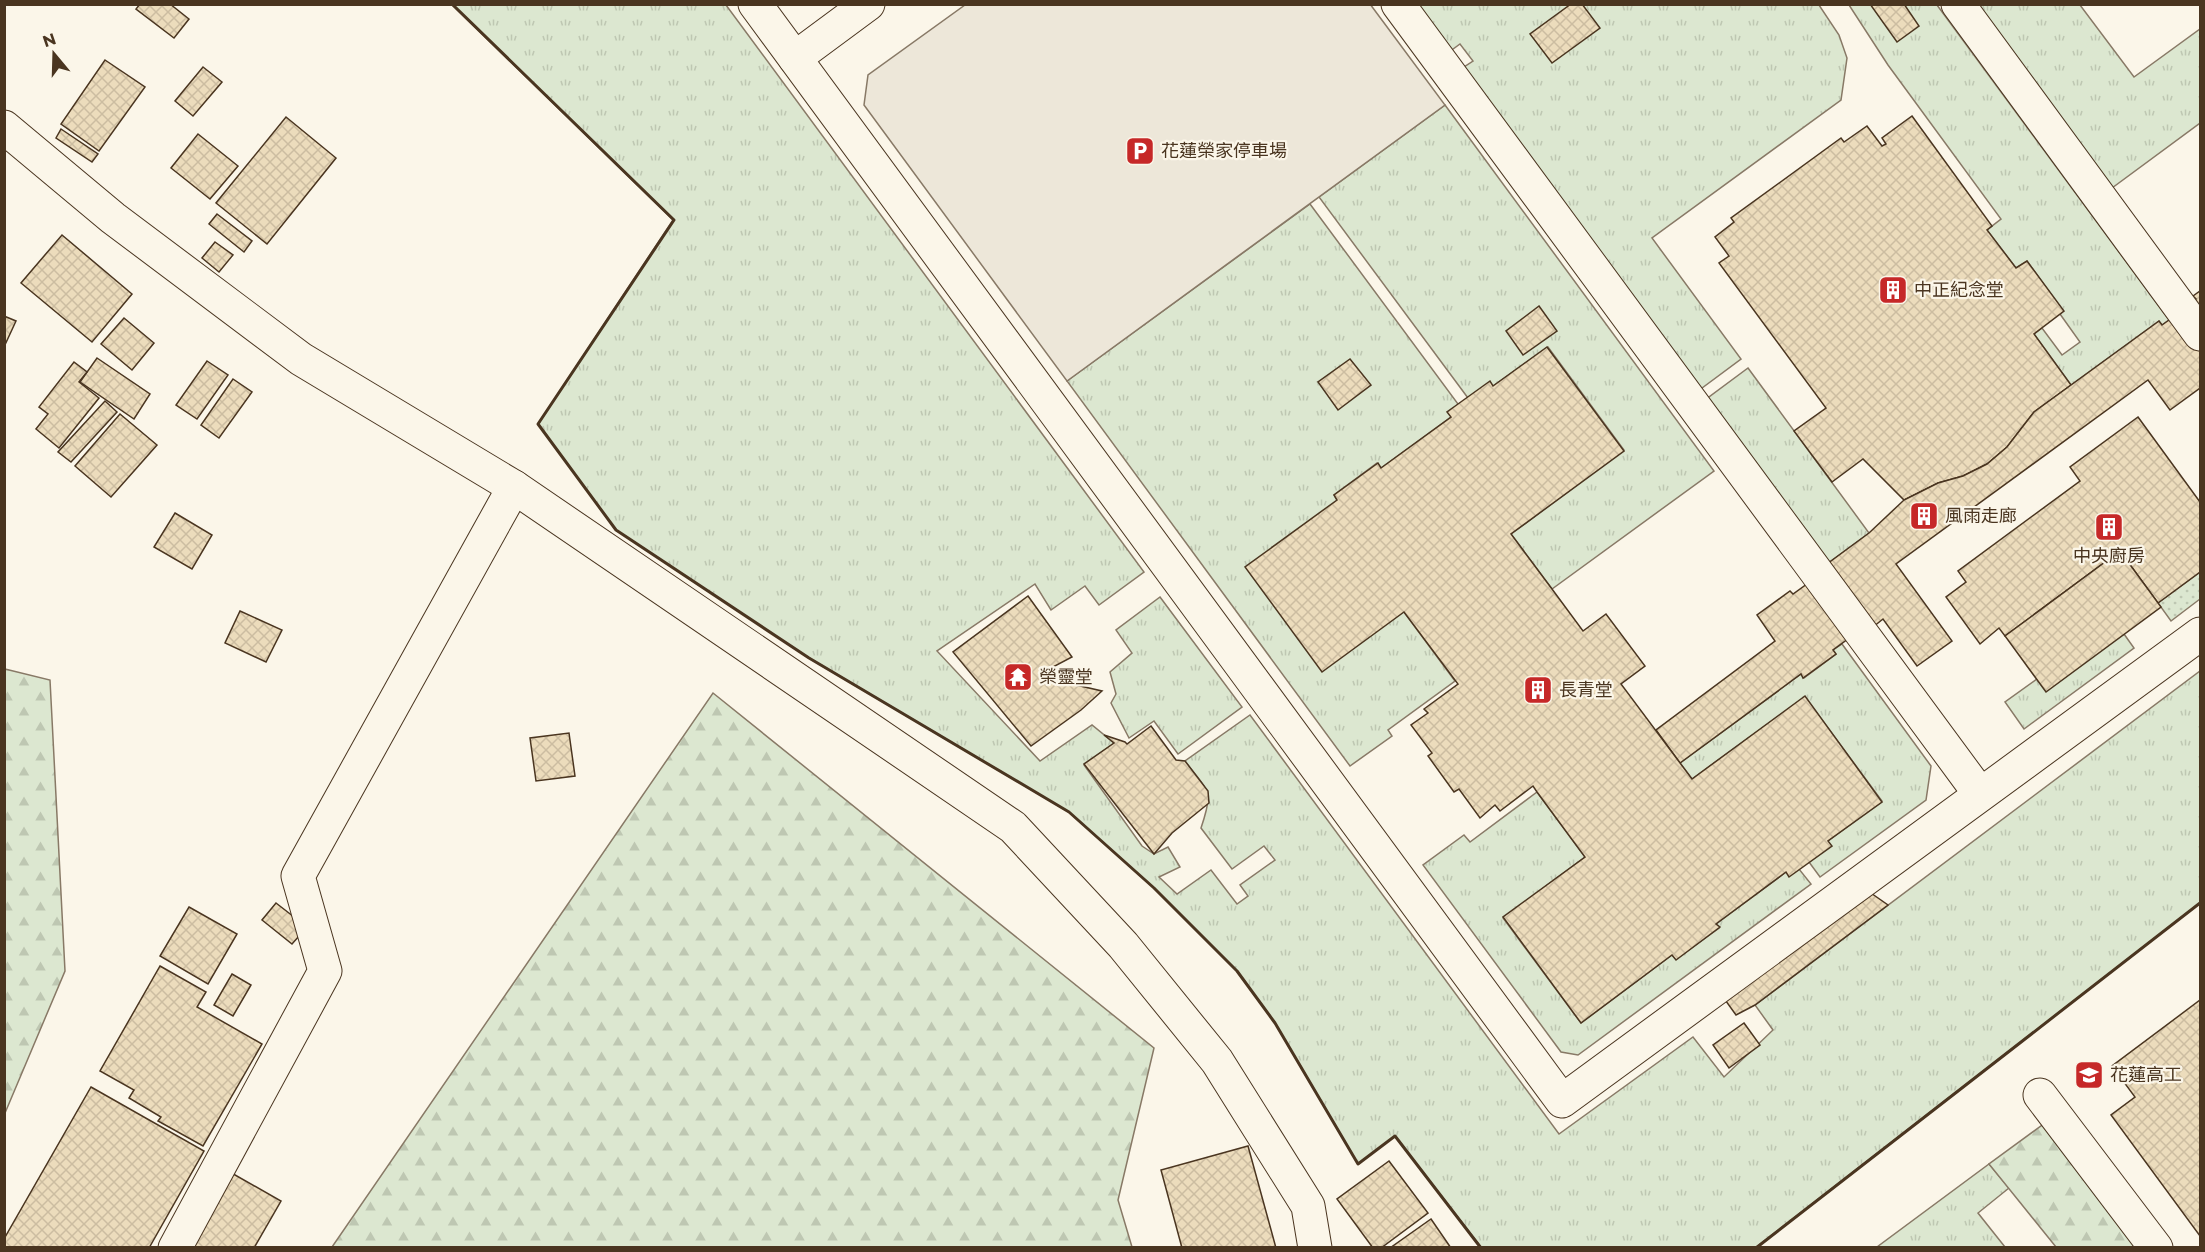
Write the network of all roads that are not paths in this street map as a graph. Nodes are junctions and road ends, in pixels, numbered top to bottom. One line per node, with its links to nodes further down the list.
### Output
1 (755, 4): 5 (street)
2 (868, 4): 5 (street)
3 (1398, 4): 10 (street)
4 (1958, 4): 7 (street)
5 (795, 58): 10 (street)
6 (4, 127): 8 (street)
7 (2200, 334)
8 (514, 487): 12 (street); 13 (street)
9 (2200, 634): 10 (street)
10 (1980, 795)
11 (2040, 1095): 14 (street)
12 (175, 1248)
13 (1315, 1248)
14 (2156, 1248)

